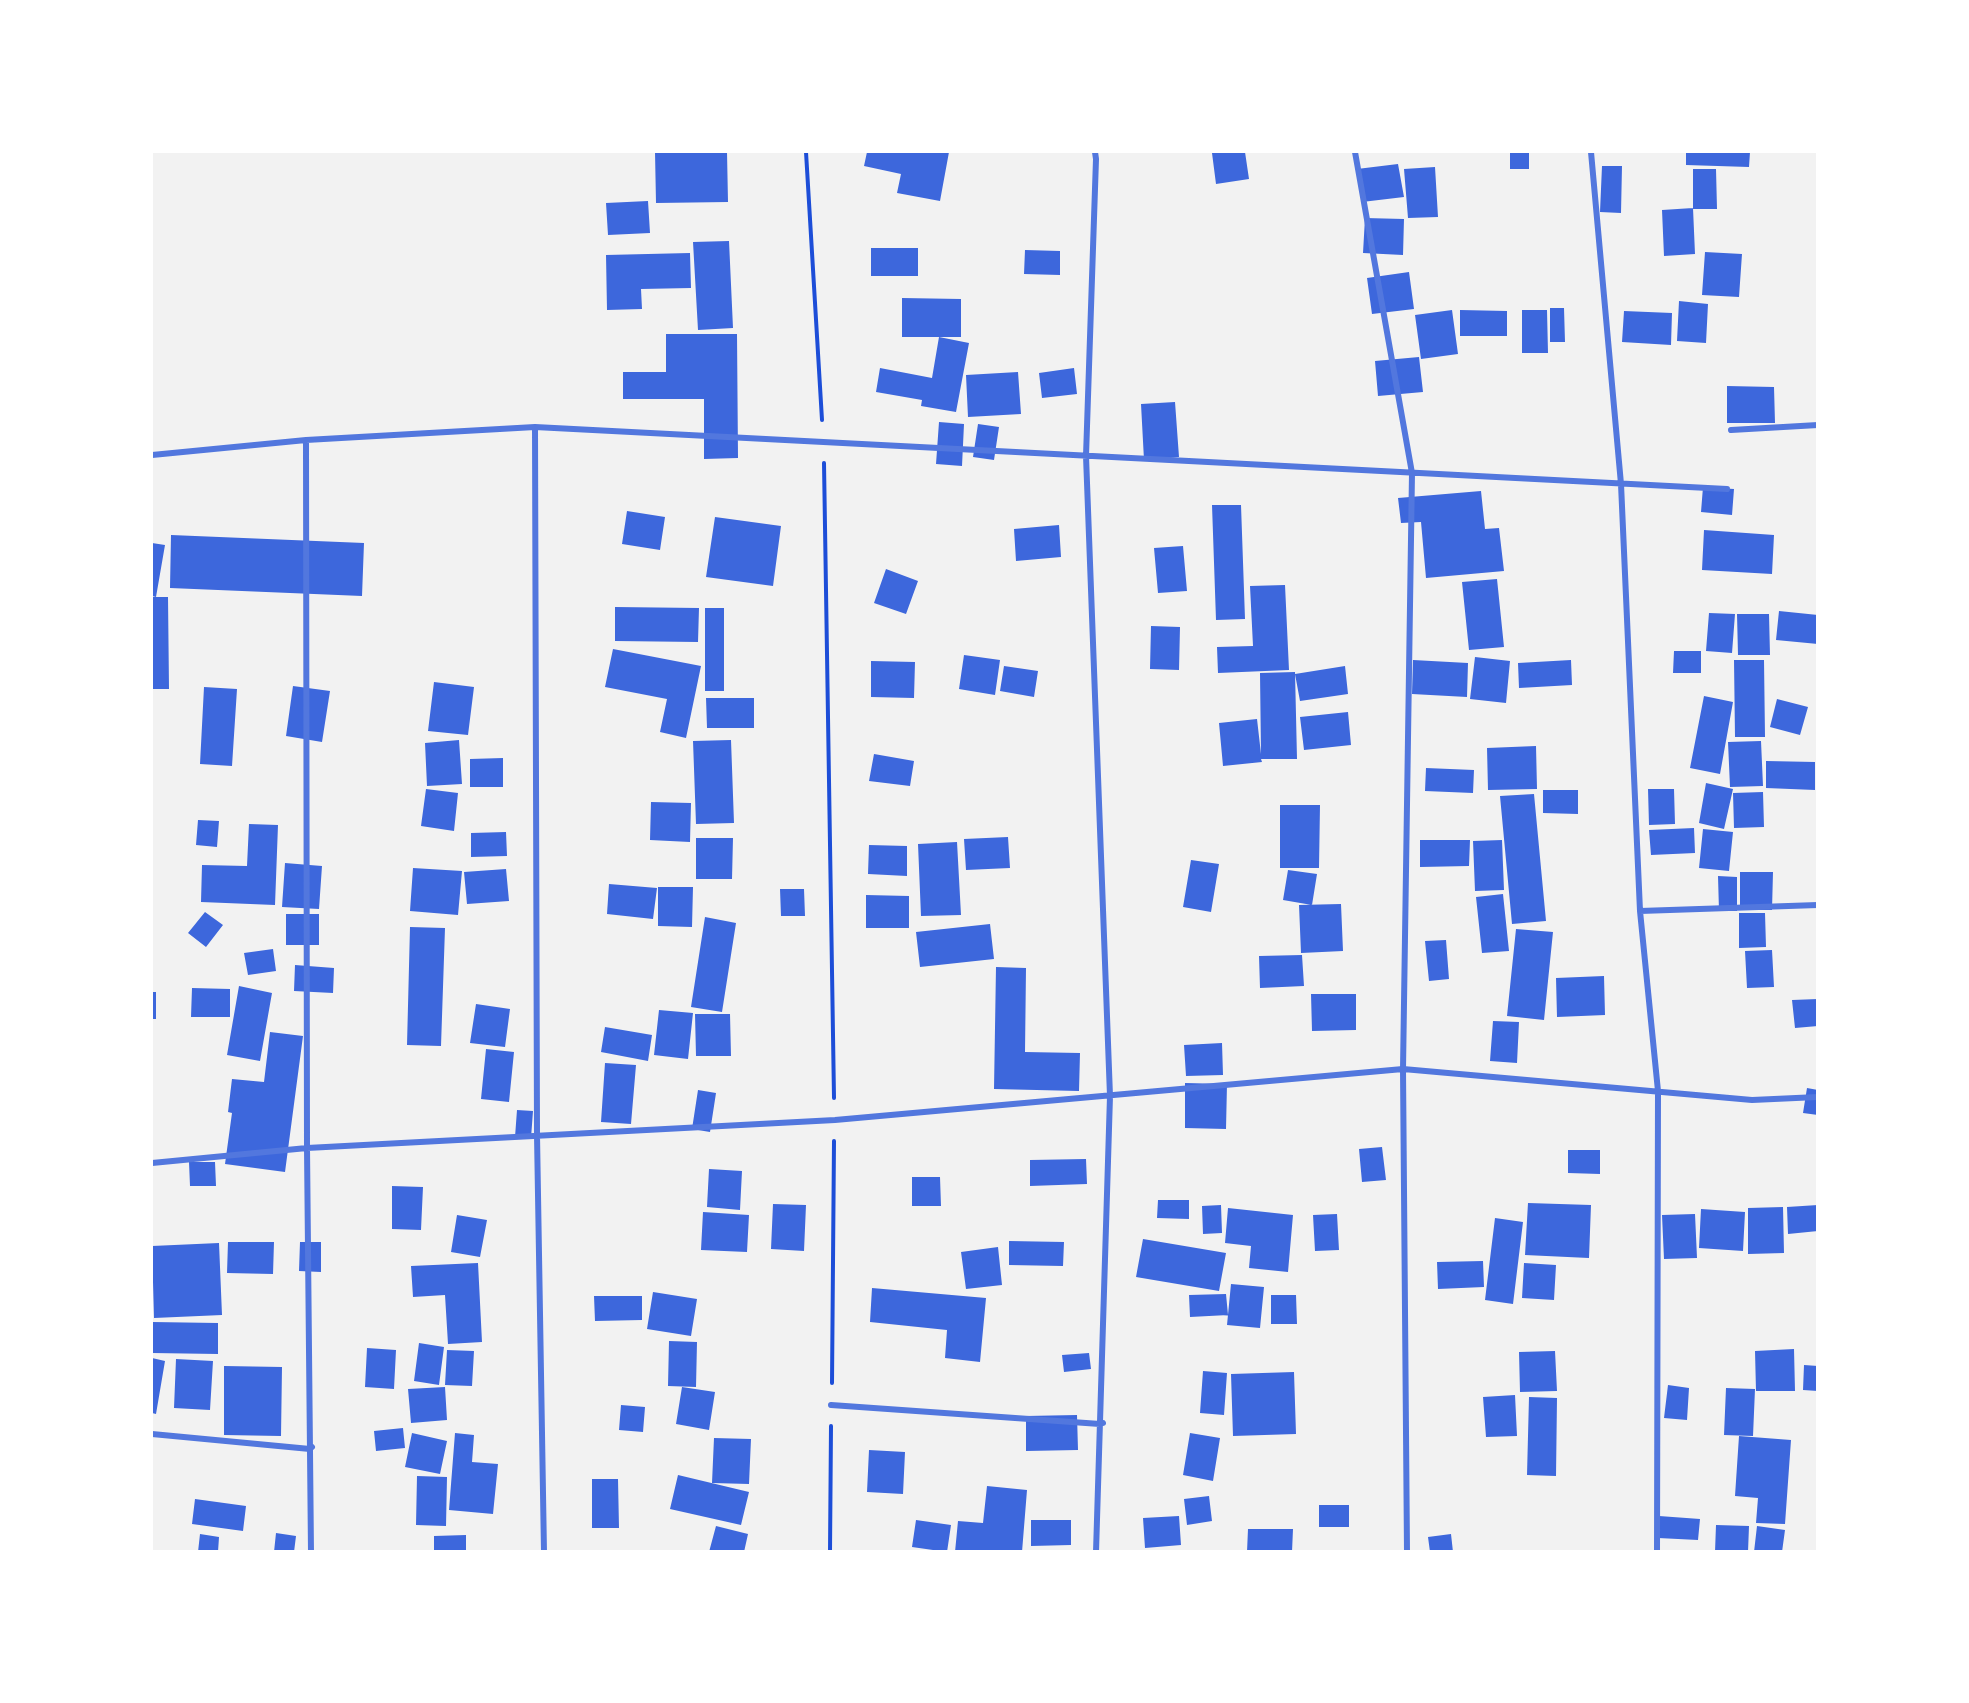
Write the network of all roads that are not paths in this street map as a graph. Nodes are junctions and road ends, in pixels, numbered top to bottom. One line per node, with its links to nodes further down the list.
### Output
1 (1095, 152): 9 (street)
2 (1355, 152): 10 (street)
3 (1591, 152): 11 (street)
4 (1818, 425): 6 (street)
5 (536, 427): 7 (street); 9 (street); 19 (street)
6 (1731, 430)
7 (306, 440): 8 (street); 20 (street)
8 (152, 455)
9 (1086, 456): 10 (street); 17 (street)
10 (1412, 473): 11 (street); 15 (street)
11 (1621, 484): 12 (street); 14 (street)
12 (1727, 489)
13 (1818, 905): 14 (street)
14 (1640, 911): 16 (street)
15 (1403, 1070): 16 (street); 17 (street); 29 (street)
16 (1658, 1091): 18 (street); 30 (street)
17 (1110, 1096): 19 (street); 23 (street)
18 (1818, 1097)
19 (537, 1135): 20 (street); 27 (street)
20 (307, 1148): 21 (street); 25 (street)
21 (152, 1163)
22 (831, 1405): 23 (street)
23 (1102, 1423): 28 (street)
24 (152, 1434): 25 (street)
25 (311, 1448): 26 (street)
26 (311, 1551)
27 (544, 1551)
28 (1096, 1551)
29 (1407, 1551)
30 (1657, 1551)

